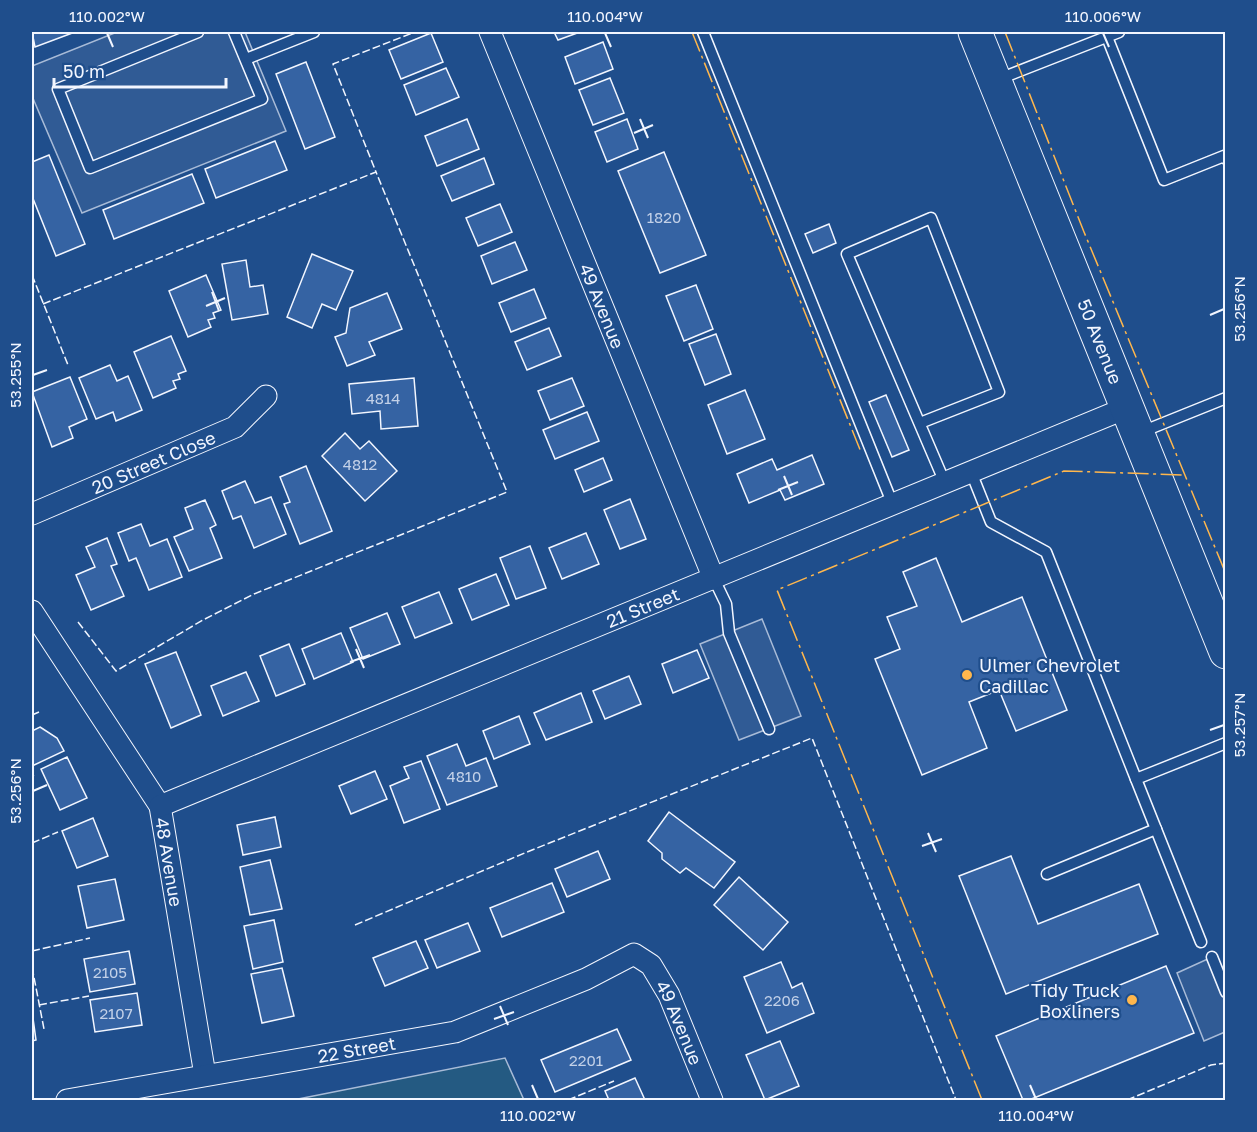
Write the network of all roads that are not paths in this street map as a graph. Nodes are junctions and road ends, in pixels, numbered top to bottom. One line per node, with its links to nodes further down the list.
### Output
1 (198, 32): 9 (lane)
2 (234, 32): 9 (lane)
3 (314, 32): 9 (lane)
4 (490, 32): 20 (street, 49 Avenue)
5 (703, 32): 18 (lane)
6 (975, 32): 10 (main road, 50 Avenue)
7 (1119, 32): 8 (lane)
8 (1106, 34): 10 (lane); 11 (lane)
9 (246, 59)
10 (995, 81): 14 (main road, 50 Avenue)
11 (1226, 159)
12 (266, 396): 19 (street, 20 Street Close)
13 (1226, 398): 14 (lane)
14 (1131, 421): 16 (street, 21 Street); 22 (main road, 50 Avenue)
15 (920, 423): 15 (lane); 17 (lane)
16 (970, 472): 17 (street, 21 Street); 25 (lane)
17 (945, 483): 18 (street, 21 Street)
18 (893, 505): 20 (street, 21 Street)
19 (32, 514)
20 (714, 579): 23 (lane); 26 (street, 21 Street)
21 (32, 611): 26 (street, 48 Avenue)
22 (1226, 652)
23 (769, 729)
24 (1226, 743): 25 (lane)
25 (1136, 778): 27 (lane)
26 (160, 806): 33 (street, 48 Avenue)
27 (1156, 829): 28 (lane); 29 (lane)
28 (1047, 874)
29 (1201, 942)
30 (634, 954): 33 (street, 22 Street); 35 (street, 49 Avenue)
31 (1212, 957): 32 (lane)
32 (1226, 992)
33 (205, 1075): 34 (street, 22 Street)
34 (67, 1101)
35 (711, 1101)

